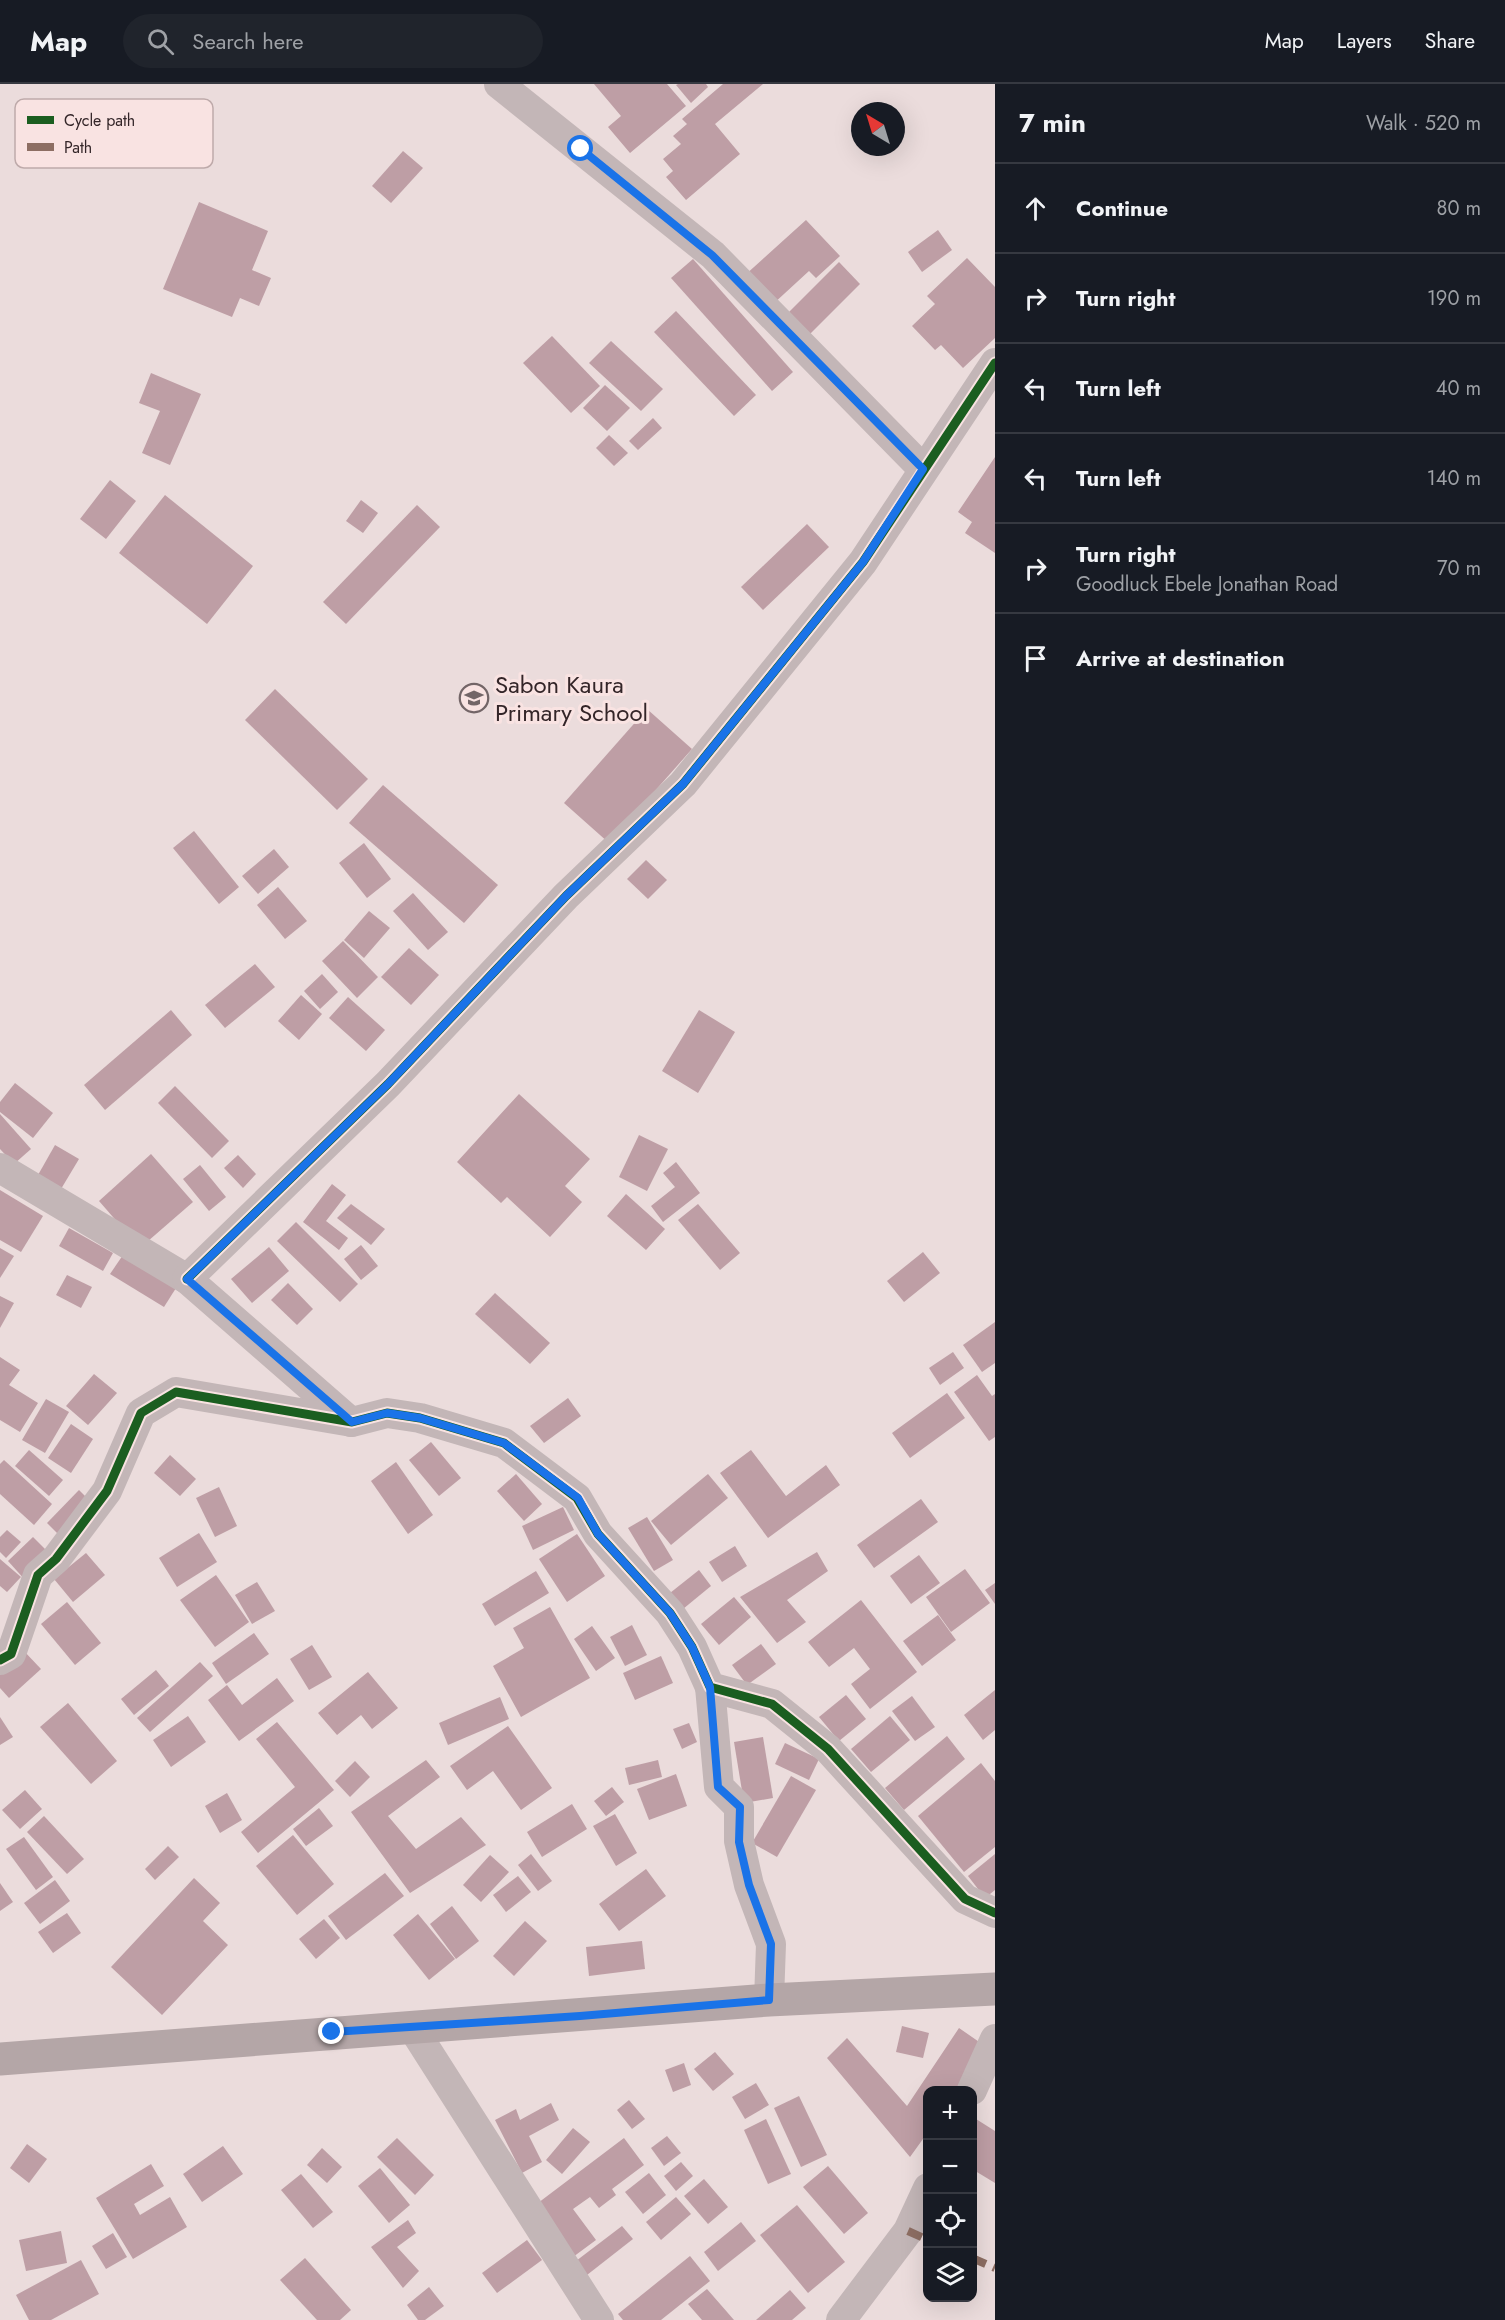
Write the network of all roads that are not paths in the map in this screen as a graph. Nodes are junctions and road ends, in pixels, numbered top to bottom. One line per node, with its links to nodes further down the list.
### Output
1 (499, 84): 3 (street)
2 (995, 363): 3 (street)
3 (923, 469): 5 (street)
4 (0, 1168): 5 (street)
5 (187, 1279): 6 (street)
6 (352, 1422): 7 (street); 8 (street)
7 (0, 1660)
8 (710, 1687): 9 (street); 11 (street)
9 (995, 1913)
10 (995, 1989): 11 (main road)
11 (769, 2000): 12 (main road)
12 (412, 2027): 14 (main road); 17 (street)
13 (995, 2039): 15 (street)
14 (0, 2059)
15 (974, 2086)
16 (924, 2194): 18 (street)
17 (599, 2320)
18 (841, 2320)

